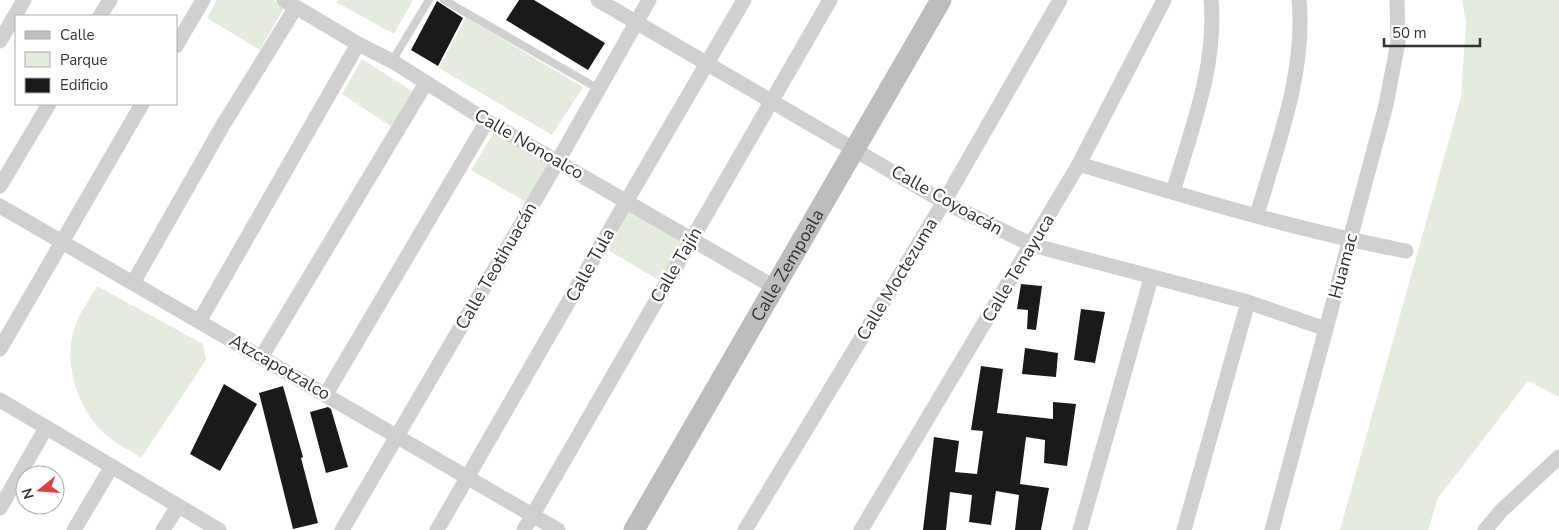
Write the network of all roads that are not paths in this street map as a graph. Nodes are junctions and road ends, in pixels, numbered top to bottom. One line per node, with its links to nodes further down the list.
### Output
1 (24, 0): 18 (street)
2 (110, 0): 19 (street)
3 (203, 0): 22 (street)
4 (429, 0): 24 (lane)
5 (444, 0): 27 (lane)
6 (598, 0): 20 (street, Calle Coyoacán)
7 (649, 0): 20 (street, Calle Teotihuacán)
8 (744, 0): 25 (street, Calle Tula)
9 (830, 0): 28 (street, Calle Tajín)
10 (941, 0): 32 (street, Calle Zempoala)
11 (1060, 0): 38 (street, Calle Moctezuma)
12 (1164, 0): 34 (street, Calle Tenayuca)
13 (1211, 0): 36 (street)
14 (1299, 0): 40 (street)
15 (1397, 0): 42 (street, Huamac)
16 (290, 4): 23 (street, Calle Nonoalco); 47 (street)
17 (15, 15): 21 (street)
18 (15, 15)
19 (101, 15)
20 (636, 22): 25 (street, Calle Coyoacán); 27 (street, Calle Teotihuacán)
21 (0, 41)
22 (178, 43)
23 (358, 44): 24 (street, Calle Nonoalco); 50 (street)
24 (392, 61): 26 (street, Calle Nonoalco)
25 (707, 65): 28 (street, Calle Coyoacán); 37 (street, Calle Tula)
26 (426, 83): 31 (street, Calle Nonoalco); 53 (street)
27 (597, 88): 33 (street, Calle Teotihuacán)
28 (771, 100): 32 (street, Calle Coyoacán); 41 (street, Calle Tajín)
29 (47, 105): 35 (street)
30 (141, 105): 43 (street)
31 (488, 121): 33 (street, Calle Nonoalco); 54 (street)
32 (856, 149): 38 (street, Calle Coyoacán); 48 (street, Calle Zempoala)
33 (558, 161): 37 (street, Calle Nonoalco); 57 (street, Calle Teotihuacán)
34 (1079, 164): 36 (street); 44 (street, Calle Tenayuca)
35 (0, 186)
36 (1173, 192): 40 (street)
37 (626, 202): 41 (street, Calle Nonoalco); 60 (street, Calle Tula)
38 (944, 202): 44 (street, Calle Coyoacán); 72 (street, Calle Moctezuma)
39 (0, 206): 43 (street, Atzcapotzalco)
40 (1257, 214): 42 (street)
41 (690, 240): 48 (street, Calle Nonoalco); 63 (street, Calle Tajín)
42 (1350, 241): 45 (street); 51 (street, Huamac)
43 (64, 242): 47 (street, Atzcapotzalco); 52 (street)
44 (1032, 245): 46 (street, Calle Coyoacán); 73 (street, Calle Tenayuca)
45 (1406, 252)
46 (1152, 278): 49 (street, Calle Coyoacán); 74 (street)
47 (132, 283): 50 (street, Atzcapotzalco)
48 (774, 287): 71 (street, Calle Zempoala)
49 (1248, 302): 51 (street, Calle Coyoacán); 75 (street)
50 (200, 320): 53 (street, Atzcapotzalco)
51 (1326, 329): 76 (street, Huamac)
52 (0, 349)
53 (262, 356): 54 (street, Atzcapotzalco)
54 (326, 394): 57 (street, Atzcapotzalco)
55 (0, 400): 56 (street)
56 (46, 428): 59 (street); 62 (street)
57 (397, 435): 60 (street, Atzcapotzalco); 67 (street, Calle Teotihuacán)
58 (1559, 457): 77 (street)
59 (112, 466): 61 (street); 64 (street)
60 (468, 478): 63 (street, Atzcapotzalco); 68 (street, Calle Tula)
61 (178, 506): 65 (street); 66 (street)
62 (0, 508)
63 (532, 515): 69 (street, Calle Tajín); 70 (street, Atzcapotzalco)
64 (74, 530)
65 (163, 530)
66 (219, 530)
67 (342, 530)
68 (438, 530)
69 (524, 530)
70 (558, 530)
71 (634, 530)
72 (746, 530)
73 (861, 530)
74 (1080, 530)
75 (1184, 530)
76 (1272, 530)
77 (1485, 530)

